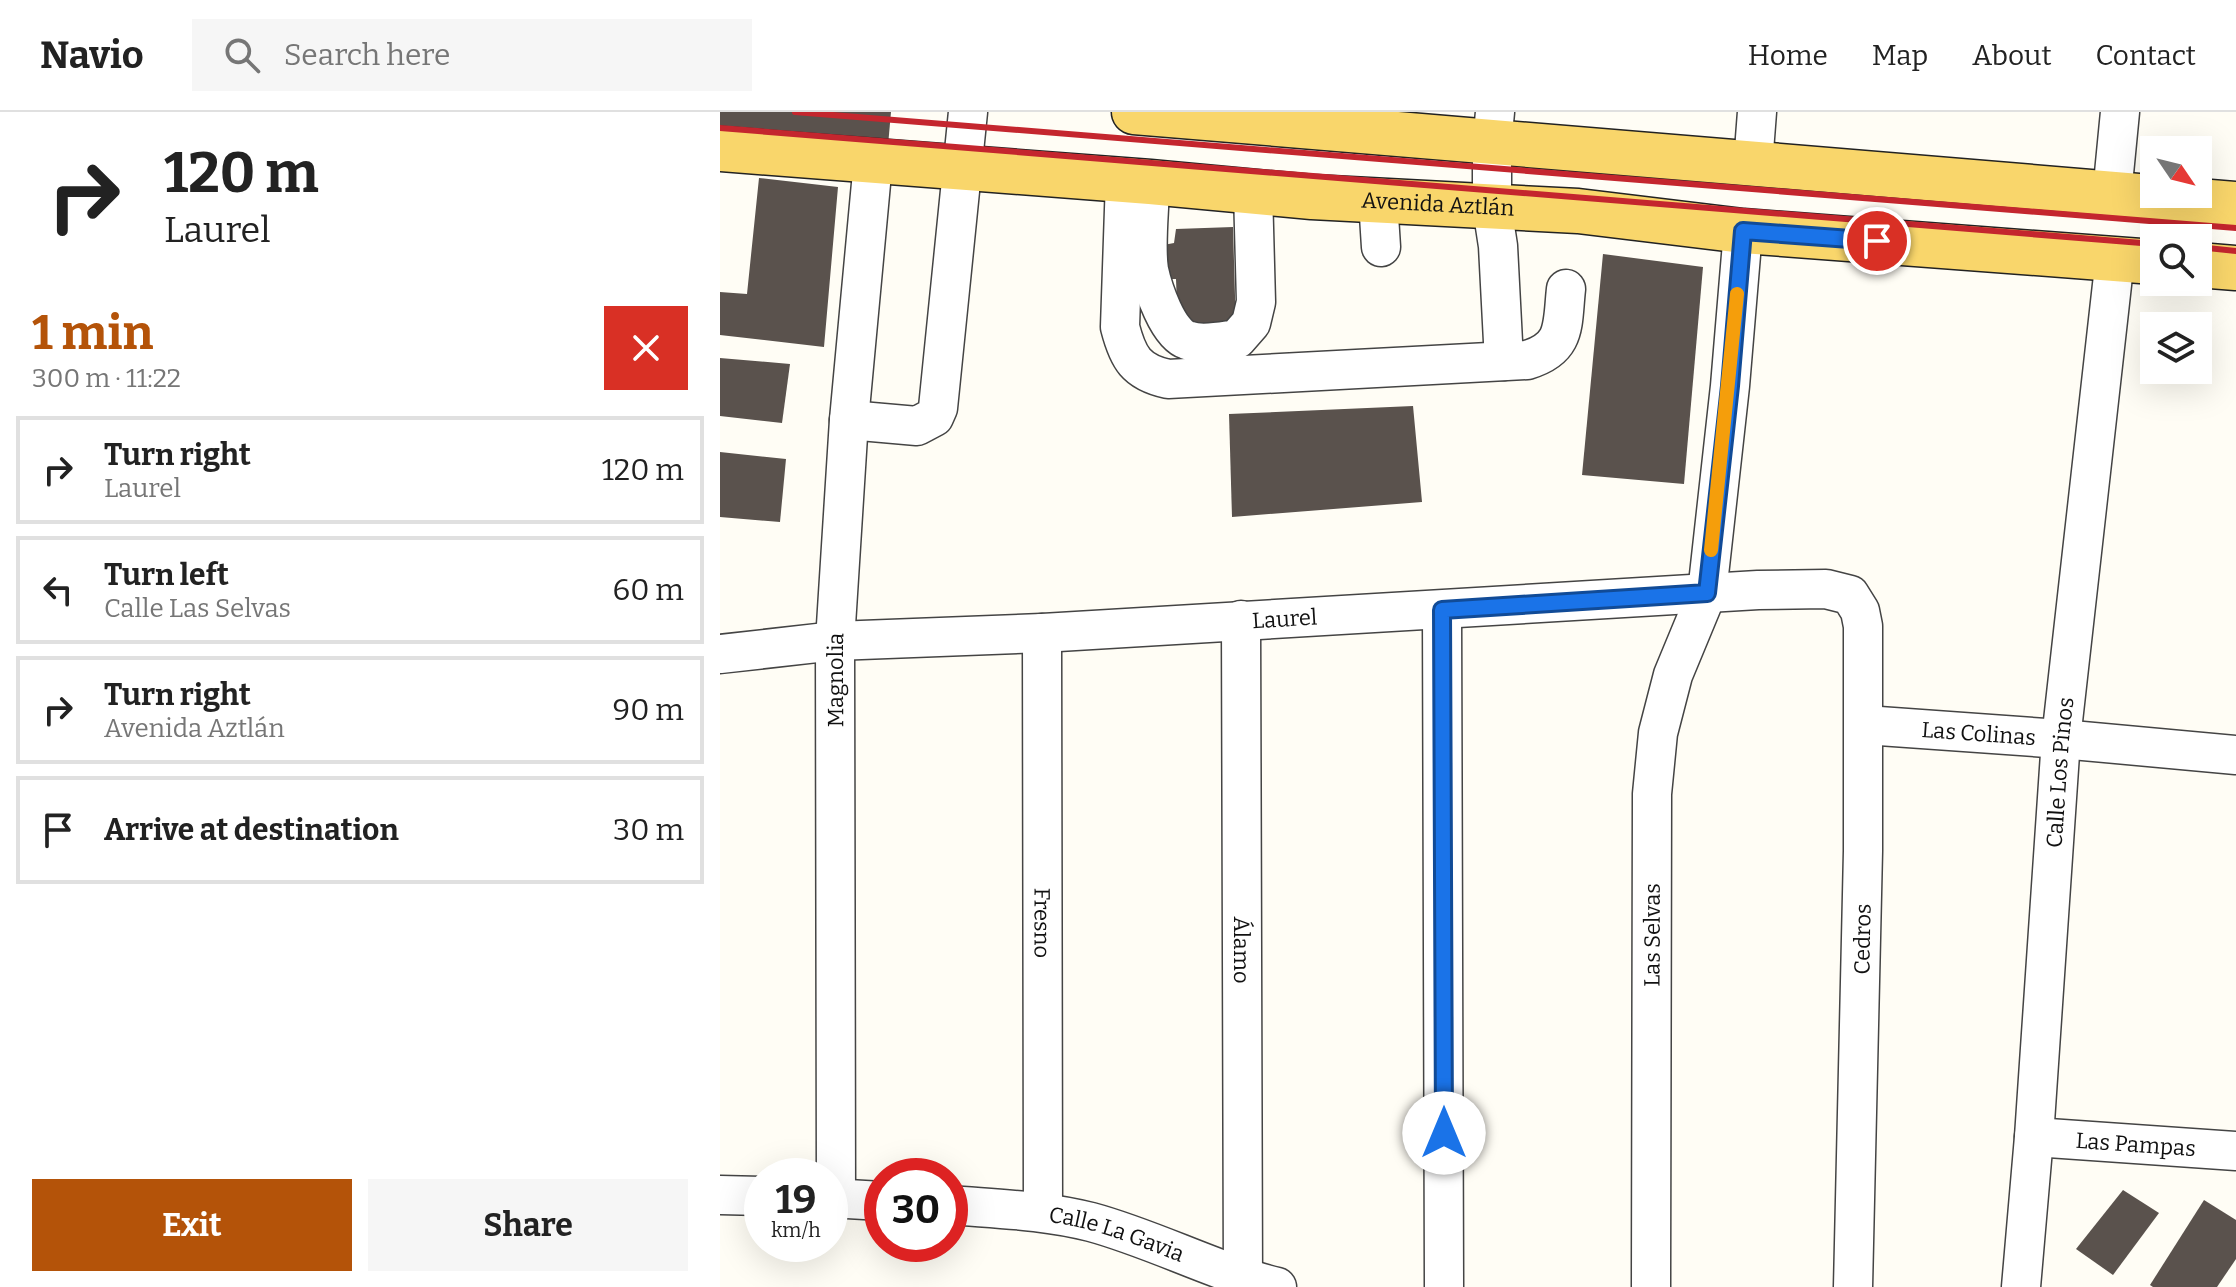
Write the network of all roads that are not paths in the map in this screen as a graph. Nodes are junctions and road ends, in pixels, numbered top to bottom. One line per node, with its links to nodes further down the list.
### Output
1 (968, 112): 10 (street)
2 (1146, 112): 5 (main road)
3 (1757, 112): 9 (street)
4 (2120, 112): 13 (street)
5 (1321, 120): 6 (main road)
6 (1493, 128): 9 (main road); 16 (street)
7 (720, 149): 8 (main road, Avenida Aztlán)
8 (873, 162): 10 (main road, Avenida Aztlán); 24 (street, Magnolia)
9 (1753, 164): 13 (main road)
10 (963, 169): 11 (main road, Avenida Aztlán); 24 (street)
11 (1137, 181): 12 (main road, Avenida Aztlán); 12 (street); 23 (street)
12 (1253, 191): 14 (main road, Avenida Aztlán)
13 (2112, 194): 15 (main road)
14 (1378, 200): 16 (main road, Avenida Aztlán); 18 (street)
15 (2236, 204)
16 (1492, 207): 17 (main road, Avenida Aztlán); 23 (street)
17 (1743, 231): 19 (main road, Avenida Aztlán); 25 (street, Las Selvas)
18 (1381, 247)
19 (2134, 260): 33 (street, Calle Los Pinos)
20 (2212, 266): 21 (main road)
21 (2236, 268)
22 (1566, 289): 23 (street)
23 (1504, 361)
24 (849, 420): 30 (street, Magnolia)
25 (1707, 593): 26 (street, Laurel); 27 (street, Laurel); 44 (street, Las Selvas)
26 (1850, 595): 32 (street, Cedros)
27 (1442, 610): 28 (street, Laurel); 43 (street)
28 (1241, 620): 29 (street, Laurel); 42 (street, Álamo)
29 (1042, 633): 30 (street, Laurel); 41 (street, Fresno)
30 (835, 641): 31 (street, Laurel); 37 (street, Magnolia)
31 (720, 654)
32 (1865, 725): 33 (street, Las Colinas); 45 (street, Cedros)
33 (2061, 739): 34 (street, Las Colinas); 35 (street, Calle Los Pinos)
34 (2236, 755)
35 (2034, 1137): 36 (street, Las Pampas); 46 (street, Calle Los Pinos)
36 (2236, 1151)
37 (833, 1158)
38 (720, 1195): 39 (street)
39 (744, 1196)
40 (968, 1206): 41 (street, Calle La Gavia)
41 (1043, 1211): 42 (street, Calle La Gavia)
42 (1255, 1284)
43 (1444, 1287)
44 (1651, 1287)
45 (1853, 1287)
46 (2021, 1287)

